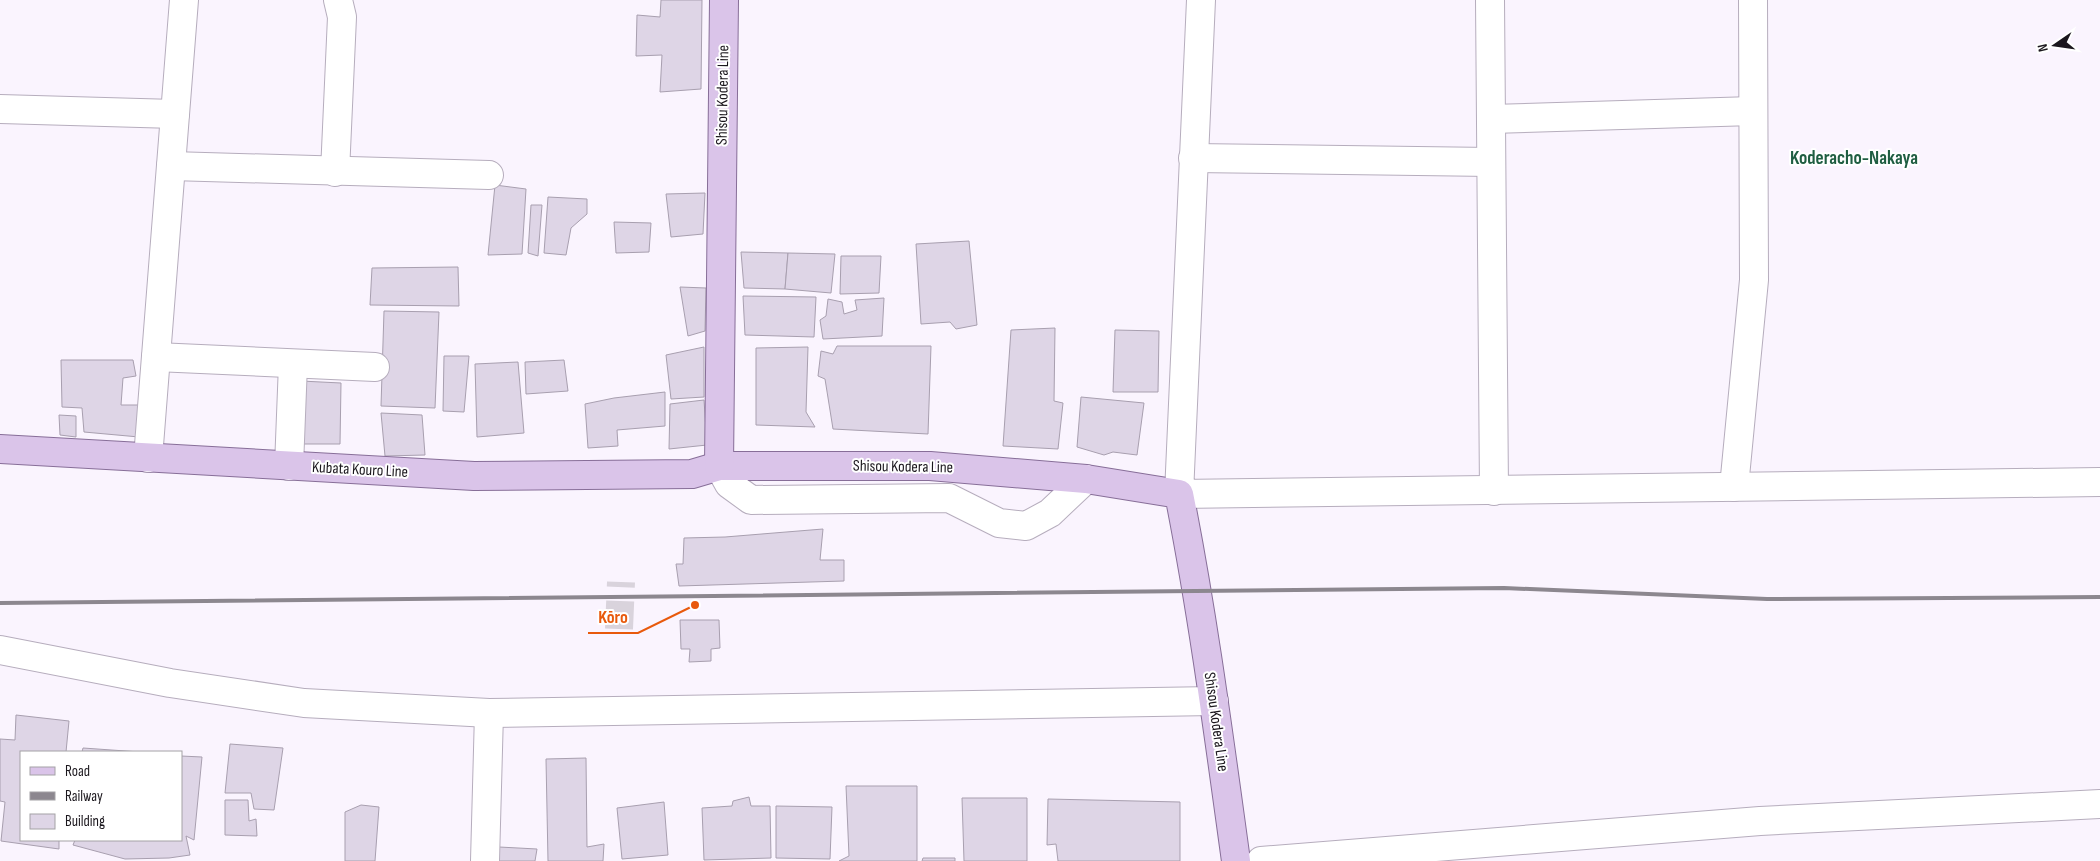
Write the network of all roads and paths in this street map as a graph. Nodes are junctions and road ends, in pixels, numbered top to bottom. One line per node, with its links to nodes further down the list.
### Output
1 (184, 0): 9 (street)
2 (338, 0): 14 (street)
3 (724, 0): 22 (main road, Shisou Kodera Line)
4 (1201, 0): 11 (street)
5 (1490, 0): 10 (street)
6 (1753, 0): 8 (street)
7 (0, 109): 9 (street)
8 (1753, 111): 10 (street); 25 (street)
9 (175, 114): 13 (street)
10 (1491, 120): 12 (street)
11 (1193, 158): 12 (street); 27 (street)
12 (1491, 162): 26 (street)
13 (171, 166): 14 (street); 16 (street)
14 (335, 172): 15 (street)
15 (490, 175)
16 (156, 357): 17 (street); 20 (street)
17 (294, 364): 18 (street); 21 (street)
18 (376, 367)
19 (0, 449): 20 (main road, Kubata Kouro Line)
20 (148, 458): 21 (main road, Kubata Kouro Line)
21 (289, 466): 22 (main road, Kubata Kouro Line)
22 (719, 466): 23 (main road, Shisou Kodera Line); 23 (street)
23 (1086, 479): 27 (main road, Shisou Kodera Line)
24 (2100, 482): 25 (street)
25 (1734, 487): 26 (street)
26 (1494, 491): 27 (street)
27 (1179, 494): 29 (main road, Shisou Kodera Line)
28 (0, 650): 30 (street)
29 (1214, 701): 30 (street); 33 (main road, Shisou Kodera Line)
30 (489, 713): 32 (street)
31 (2100, 804): 34 (street)
32 (485, 861)
33 (1236, 861)
34 (1261, 861)

